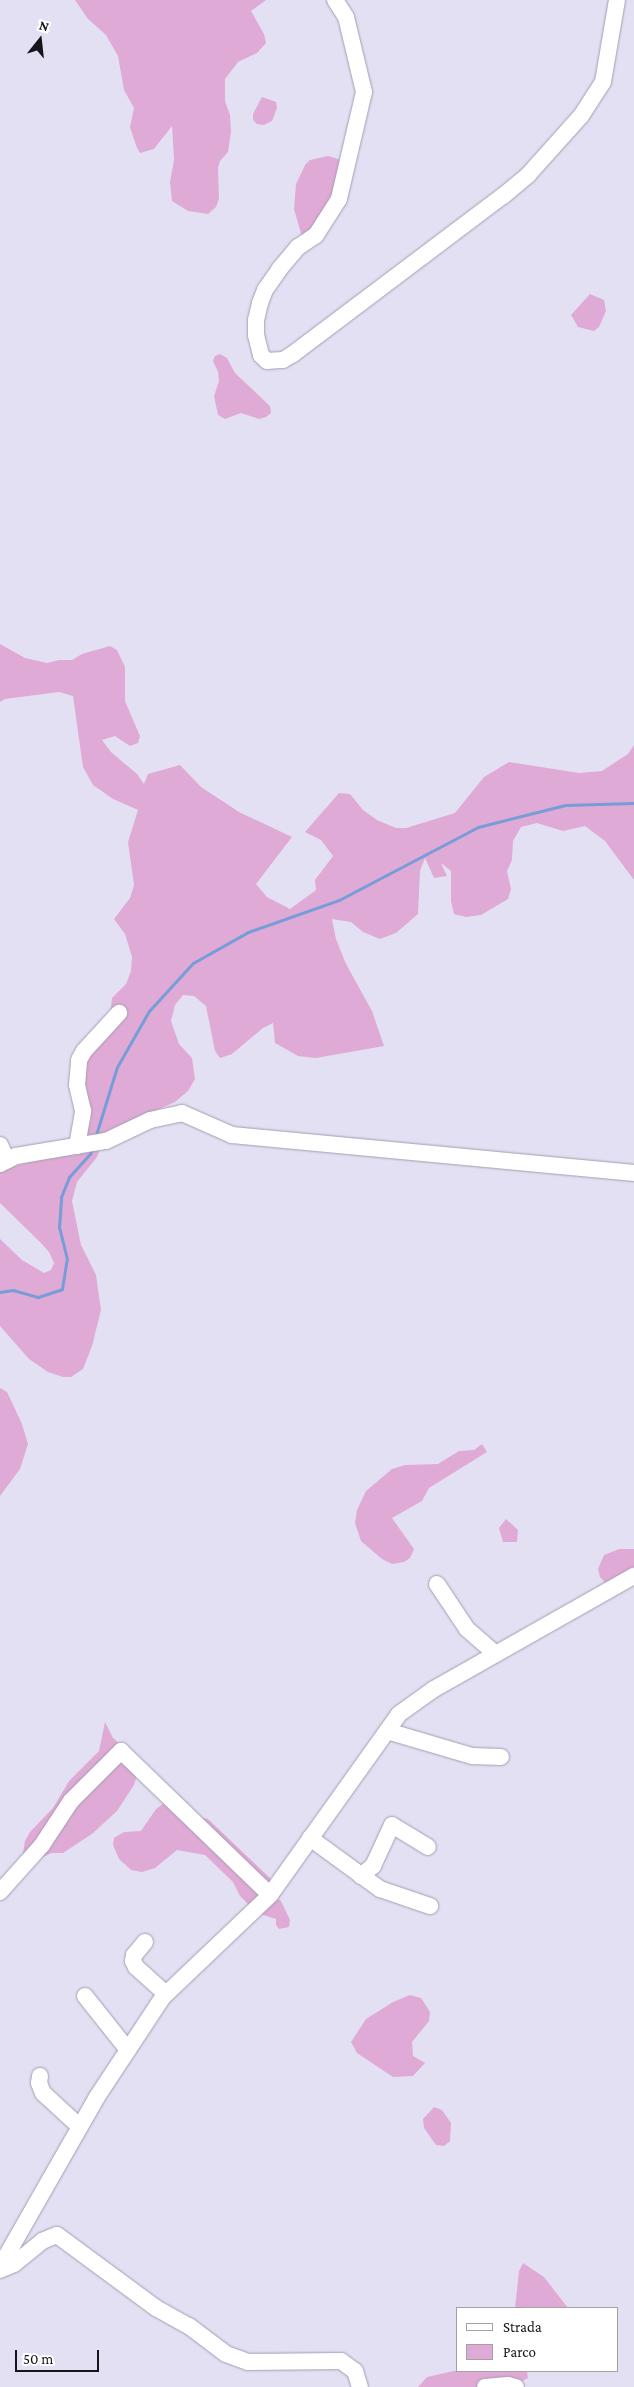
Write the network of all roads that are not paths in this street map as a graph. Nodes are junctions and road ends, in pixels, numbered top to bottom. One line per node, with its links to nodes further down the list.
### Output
1 (335, 0): 2 (street)
2 (618, 0)
3 (119, 1013): 5 (street)
4 (0, 1145): 6 (street)
5 (77, 1146): 6 (street); 7 (street)
6 (4, 1162)
7 (634, 1173)
8 (634, 1576): 10 (street)
9 (437, 1584): 10 (street)
10 (496, 1654): 11 (street)
11 (387, 1731): 12 (street); 13 (street)
12 (501, 1757)
13 (310, 1838): 15 (street); 17 (street)
14 (428, 1847): 15 (street)
15 (361, 1876): 18 (street)
16 (0, 1892): 17 (street)
17 (270, 1895): 20 (street)
18 (430, 1906)
19 (145, 1942): 20 (street)
20 (166, 1994): 22 (street)
21 (85, 1996): 22 (street)
22 (128, 2050): 24 (street)
23 (40, 2076): 24 (street)
24 (80, 2127): 25 (street)
25 (4, 2250): 26 (street)
26 (0, 2268): 27 (street)
27 (360, 2387)
28 (484, 2387): 29 (street)
29 (516, 2387)

